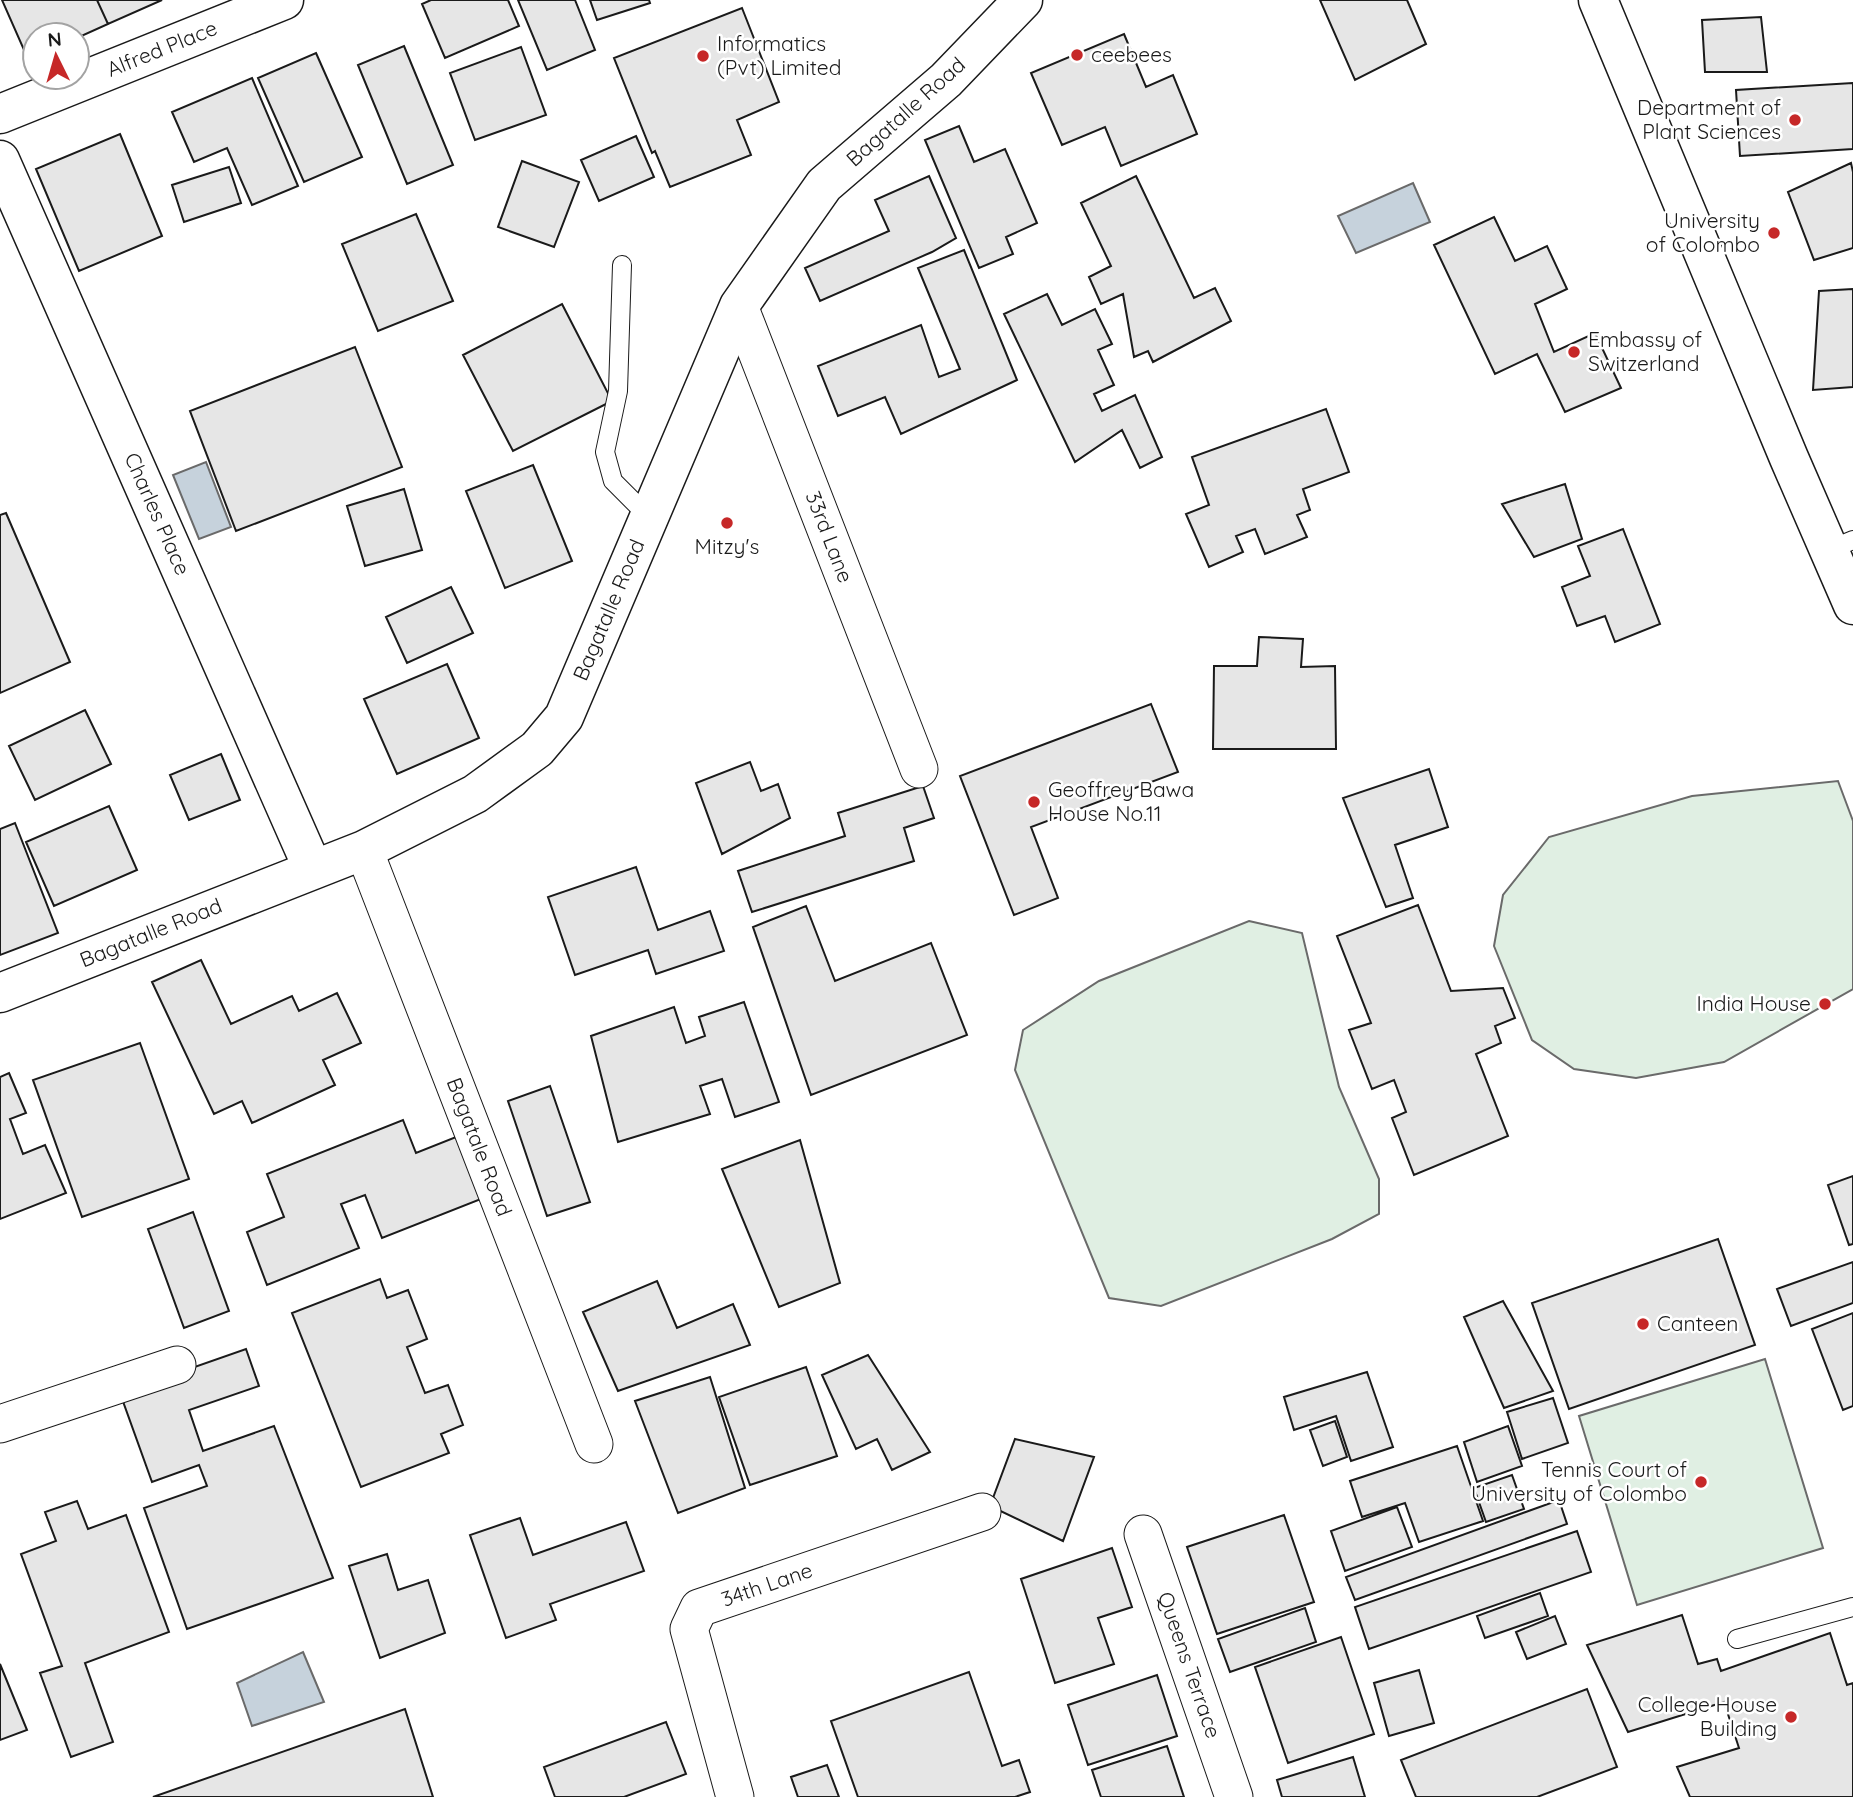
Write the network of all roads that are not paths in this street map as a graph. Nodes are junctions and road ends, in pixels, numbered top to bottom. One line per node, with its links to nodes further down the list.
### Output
1 (284, 0): 4 (main road, Alfred Place)
2 (1023, 0): 7 (main road, Bagatalle Road)
3 (1598, 0): 9 (main road)
4 (0, 114)
5 (0, 160): 13 (main road, Charles Place)
6 (622, 265): 8 (lane)
7 (739, 306): 8 (main road, Bagatalle Road); 11 (street, 33rd Lane)
8 (649, 517): 12 (main road, Bagatalle Road)
9 (1841, 545): 10 (main road)
10 (1853, 605)
11 (919, 769)
12 (364, 850): 13 (main road, Bagatalle Road); 17 (street, Bagatale Road)
13 (313, 869): 14 (main road, Bagatalle Road)
14 (0, 993)
15 (177, 1365): 16 (street)
16 (0, 1424)
17 (593, 1444)
18 (982, 1512): 22 (street, 34th Lane)
19 (1143, 1534): 23 (street, Queens Terrace)
20 (1853, 1607): 21 (lane)
21 (1737, 1639)
22 (735, 1797)
23 (1234, 1797)

